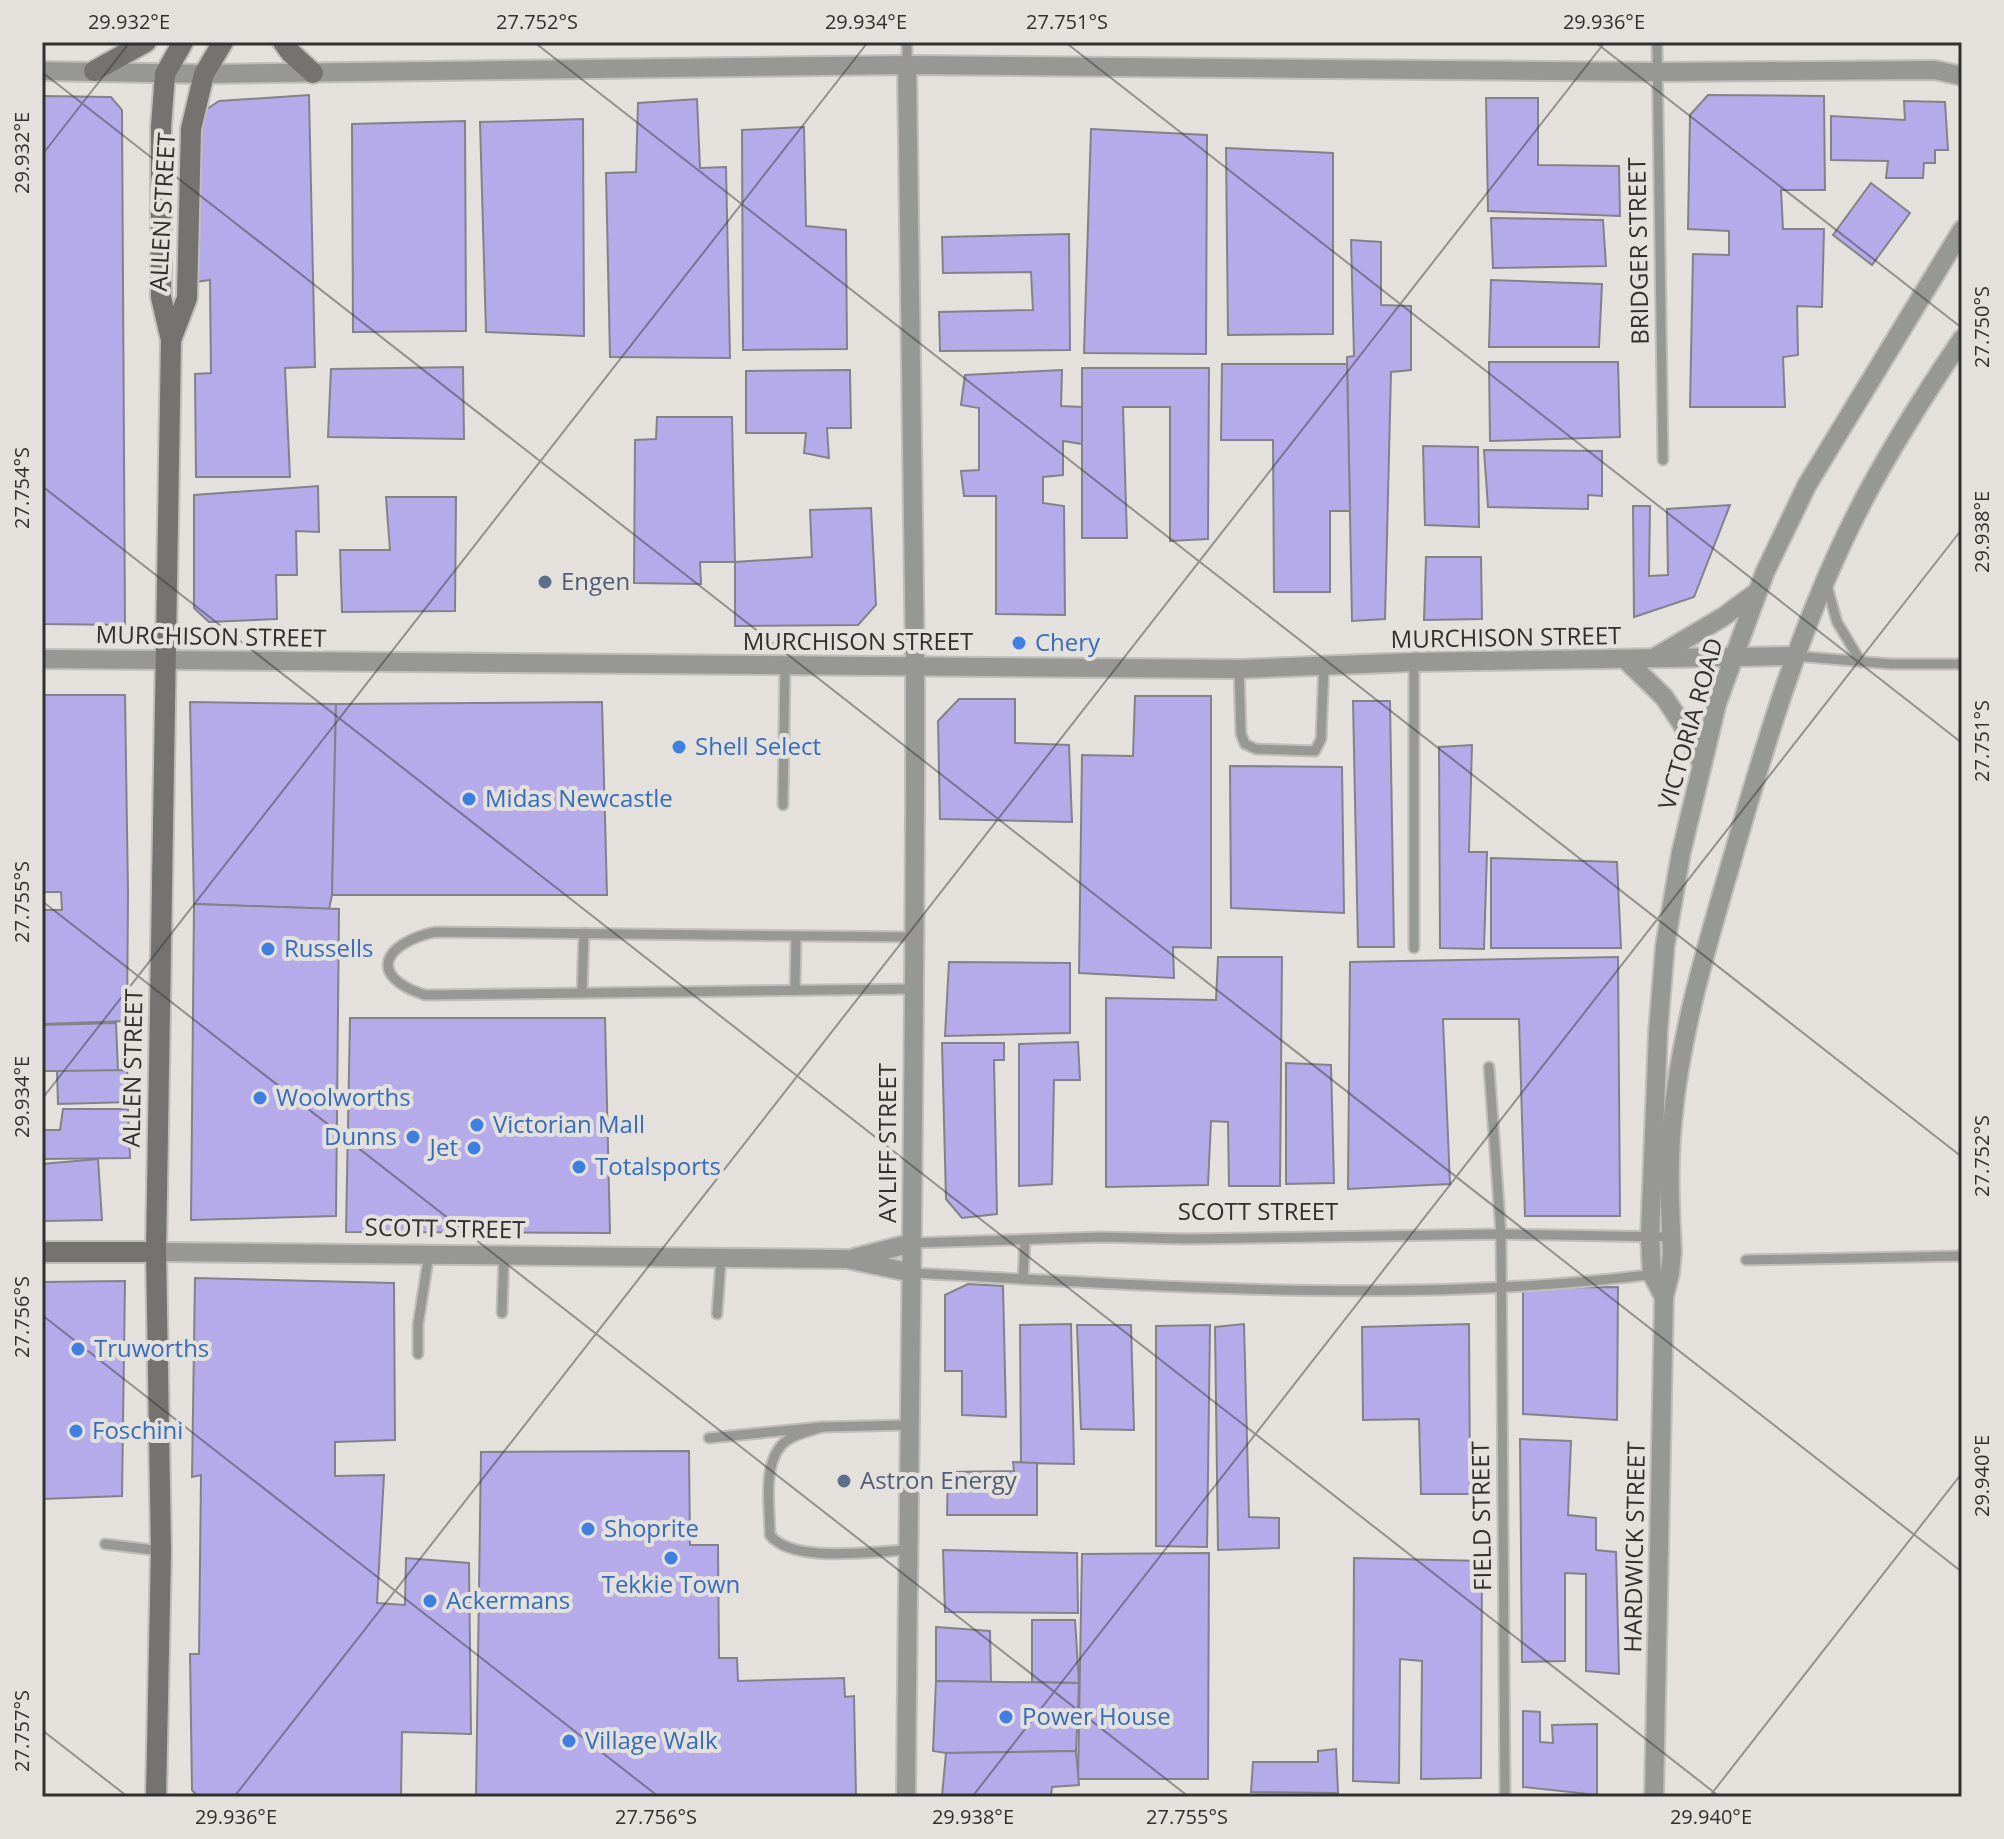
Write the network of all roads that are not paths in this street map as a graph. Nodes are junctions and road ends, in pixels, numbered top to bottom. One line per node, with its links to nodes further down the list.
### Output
1 (146, 42): 9 (street)
2 (183, 42): 12 (street, ALLEN STREET)
3 (223, 42): 13 (street, ALLEN STREET)
4 (283, 42): 11 (street)
5 (907, 42): 7 (lane)
6 (1657, 42): 10 (lane, BRIDGER STREET)
7 (907, 65): 10 (street); 11 (street); 32 (street, AYLIFF STREET)
8 (42, 71): 9 (street)
9 (94, 71): 12 (street)
10 (1656, 72): 14 (street); 18 (lane, BRIDGER STREET)
11 (313, 73): 13 (street)
12 (165, 74): 13 (street); 17 (street, ALLEN STREET)
13 (204, 74): 17 (street, ALLEN STREET)
14 (1962, 76)
15 (1962, 230): 20 (street, VICTORIA ROAD)
16 (1962, 339): 19 (street, HARDWICK STREET)
17 (171, 340): 26 (street, ALLEN STREET)
18 (1663, 460)
19 (1826, 583): 21 (street, HARDWICK STREET); 28 (lane)
20 (1758, 591): 22 (street, VICTORIA ROAD); 25 (street)
21 (1795, 656): 22 (street, MURCHISON STREET); 28 (lane, MURCHISON STREET); 46 (street, HARDWICK STREET)
22 (1732, 658): 25 (street, MURCHISON STREET); 34 (street, VICTORIA ROAD)
23 (42, 659): 26 (street, MURCHISON STREET)
24 (1626, 660): 25 (street, MURCHISON STREET); 27 (street, MURCHISON STREET); 34 (street)
25 (1652, 660)
26 (167, 662): 31 (street, MURCHISON STREET); 50 (street, ALLEN STREET)
27 (1414, 662): 30 (street, MURCHISON STREET); 39 (lane)
28 (1861, 662): 29 (lane, MURCHISON STREET)
29 (1962, 664)
30 (1324, 665): 33 (street, MURCHISON STREET); 33 (lane)
31 (785, 666): 32 (street, MURCHISON STREET); 35 (lane)
32 (915, 667): 33 (street, MURCHISON STREET); 38 (street, AYLIFF STREET)
33 (1239, 669)
34 (1702, 764): 45 (street, VICTORIA ROAD)
35 (783, 805)
36 (584, 933): 37 (lane); 42 (lane); 42 (lane)
37 (796, 936): 38 (lane); 41 (lane)
38 (913, 937): 40 (street, AYLIFF STREET)
39 (1414, 948)
40 (913, 989): 41 (lane); 48 (street, AYLIFF STREET)
41 (795, 990): 42 (lane)
42 (582, 993)
43 (1489, 1067): 44 (lane, FIELD STREET)
44 (1501, 1234): 45 (lane, SCOTT STREET); 47 (lane, SCOTT STREET); 60 (lane, FIELD STREET)
45 (1650, 1237): 46 (lane, SCOTT STREET); 58 (street, HARDWICK STREET)
46 (1671, 1237): 58 (street, HARDWICK STREET)
47 (1025, 1241): 48 (lane, SCOTT STREET); 59 (lane)
48 (912, 1243): 55 (street, SCOTT STREET); 57 (street, AYLIFF STREET)
49 (42, 1252): 50 (street, SCOTT STREET)
50 (156, 1252): 51 (street, SCOTT STREET); 69 (street, ALLEN STREET)
51 (429, 1254): 52 (street, SCOTT STREET); 63 (lane)
52 (504, 1256): 54 (street, SCOTT STREET); 61 (lane)
53 (1962, 1256): 56 (lane)
54 (721, 1259): 55 (street, SCOTT STREET); 62 (lane)
55 (847, 1259): 57 (street, SCOTT STREET)
56 (1746, 1260)
57 (913, 1273): 59 (lane, SCOTT STREET); 64 (street, AYLIFF STREET)
58 (1661, 1274): 60 (lane, SCOTT STREET); 73 (street, HARDWICK STREET)
59 (1023, 1279): 60 (lane, SCOTT STREET)
60 (1500, 1286): 72 (lane, FIELD STREET)
61 (502, 1313)
62 (717, 1314)
63 (418, 1354)
64 (909, 1425): 65 (lane); 68 (street, AYLIFF STREET)
65 (822, 1427): 66 (lane); 68 (lane)
66 (709, 1438)
67 (105, 1544): 69 (lane)
68 (908, 1550): 71 (street, AYLIFF STREET)
69 (161, 1551): 70 (street, ALLEN STREET)
70 (156, 1797)
71 (906, 1797)
72 (1505, 1797)
73 (1654, 1797)

